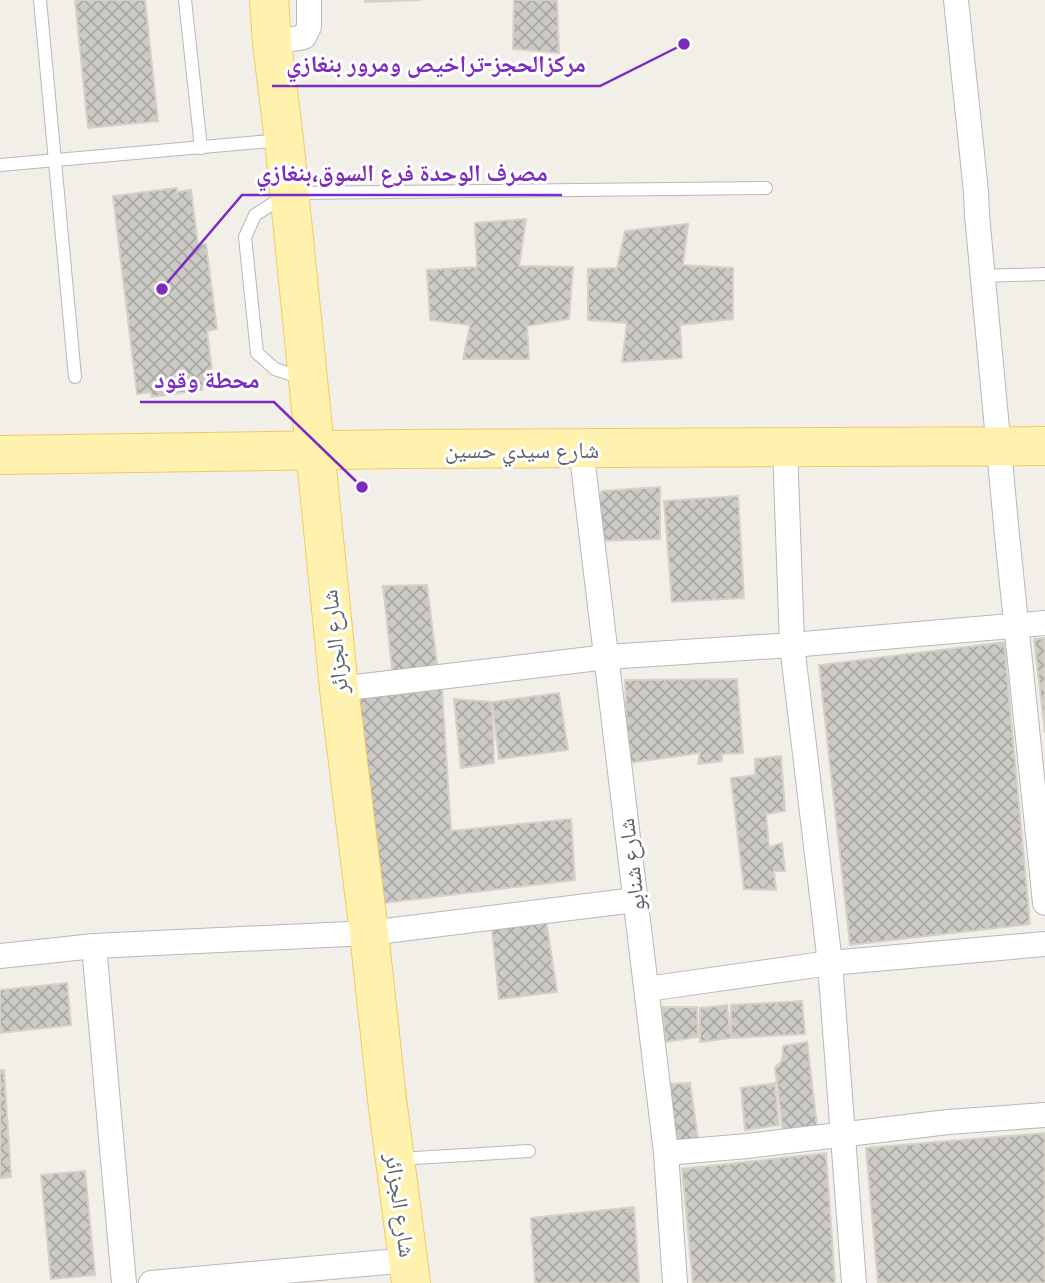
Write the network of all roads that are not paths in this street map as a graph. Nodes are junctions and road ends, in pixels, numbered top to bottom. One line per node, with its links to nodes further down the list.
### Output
1 (40, 0): 9 (lane)
2 (185, 0): 8 (lane)
3 (269, 0): 6 (main road, شارع الجزائر)
4 (309, 0): 6 (street)
5 (956, 0): 14 (street)
6 (272, 43): 7 (main road, شارع الجزائر)
7 (284, 140): 8 (lane); 12 (main road, شارع الجزائر)
8 (201, 148): 9 (lane)
9 (54, 159): 10 (lane); 15 (lane)
10 (0, 165)
11 (766, 188): 12 (lane)
12 (289, 193): 20 (main road, شارع الجزائر)
13 (1045, 274): 14 (lane)
14 (984, 276): 16 (street)
15 (75, 377)
16 (998, 446): 17 (main road, شارع سيدي حسين); 18 (main road, شارع سيدي حسين); 23 (street)
17 (1045, 446)
18 (785, 447): 19 (main road, شارع سيدي حسين); 24 (street)
19 (581, 448): 20 (main road, شارع سيدي حسين); 25 (street, شارع شنابو)
20 (316, 452): 21 (main road, شارع سيدي حسين); 26 (main road, شارع الجزائر)
21 (0, 454)
22 (1045, 623): 23 (street)
23 (1017, 625): 24 (street); 28 (street)
24 (792, 645): 25 (street); 33 (street)
25 (607, 657): 26 (street); 27 (street, شارع شنابو)
26 (339, 689): 29 (main road, شارع الجزائر)
27 (635, 900): 29 (street); 34 (street, شارع شنابو)
28 (1045, 902)
29 (369, 933): 31 (street); 39 (main road, شارع الجزائر)
30 (1045, 944): 33 (street)
31 (94, 946): 32 (street); 41 (street)
32 (0, 956)
33 (830, 964): 34 (street); 36 (street)
34 (647, 989): 38 (street, شارع شنابو)
35 (1045, 1115): 36 (street)
36 (844, 1135): 38 (street); 44 (street)
37 (529, 1151): 39 (lane)
38 (666, 1153): 43 (street, شارع شنابو)
39 (394, 1159): 40 (main road, شارع الجزائر)
40 (410, 1271): 42 (street)
41 (124, 1283)
42 (151, 1283)
43 (675, 1283)
44 (854, 1283)

